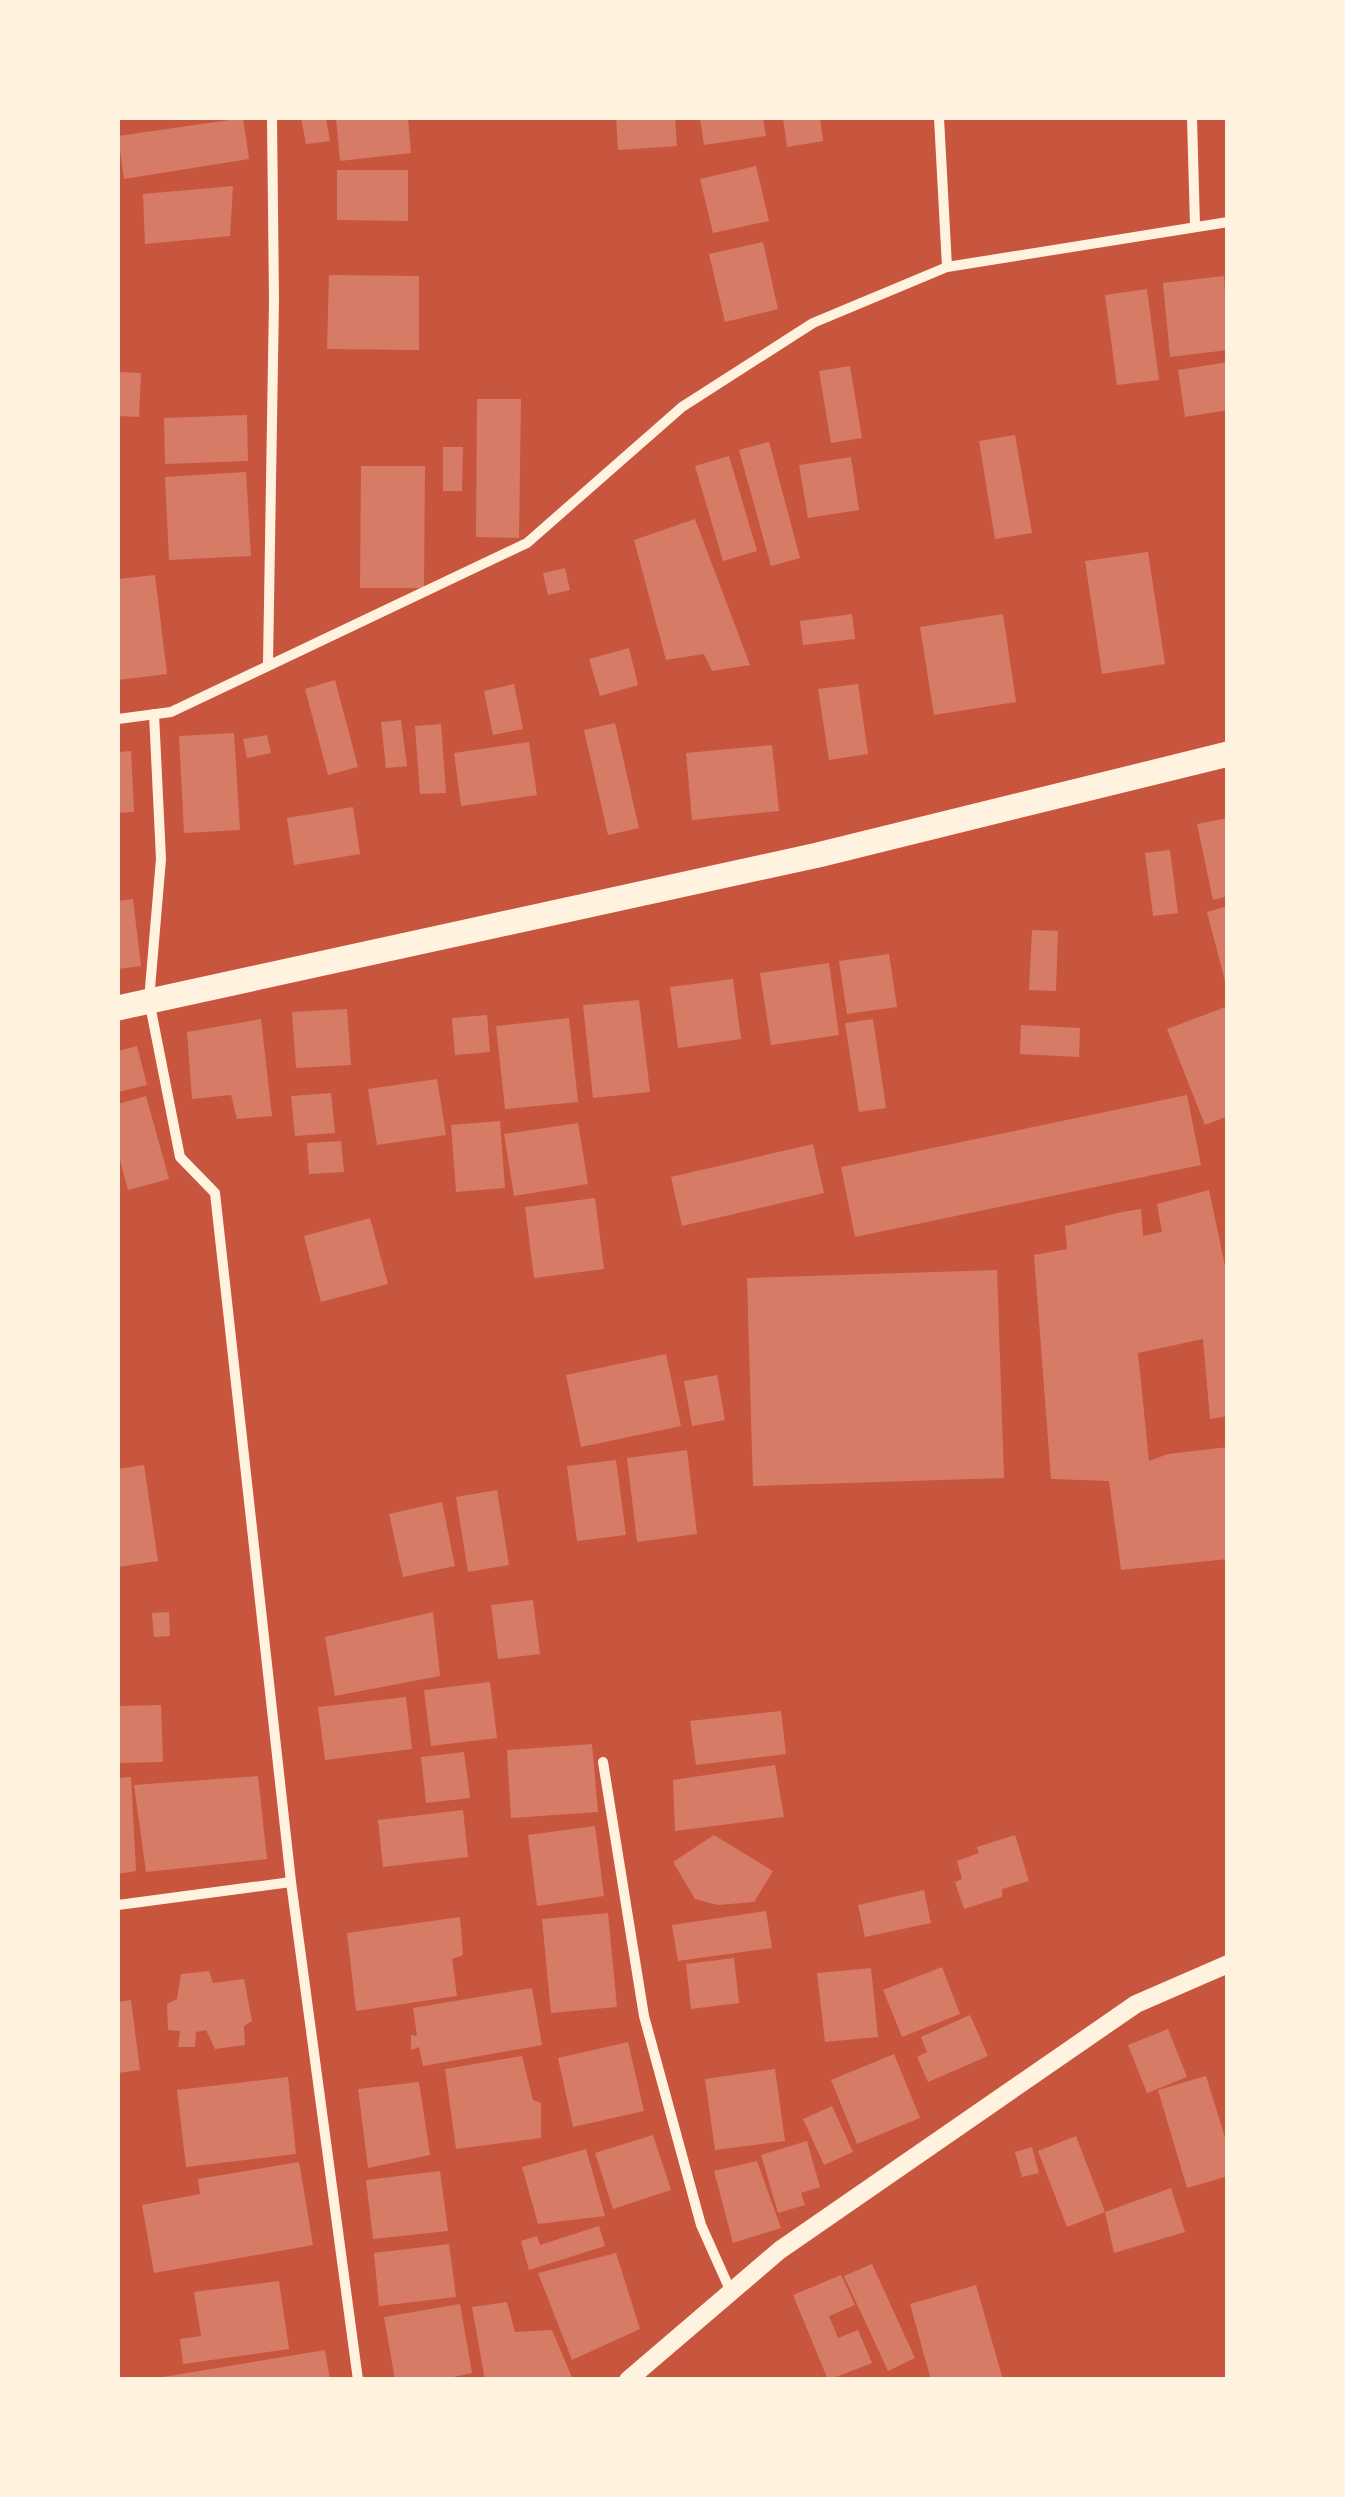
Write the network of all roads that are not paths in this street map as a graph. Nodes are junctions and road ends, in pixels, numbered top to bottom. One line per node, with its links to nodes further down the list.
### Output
1 (272, 118): 7 (street)
2 (939, 118): 6 (street)
3 (1192, 118): 5 (street)
4 (1228, 222): 5 (street)
5 (1195, 226): 6 (street)
6 (947, 267): 7 (street)
7 (268, 664): 8 (street)
8 (154, 714): 9 (street); 11 (street)
9 (118, 719)
10 (1228, 754): 11 (main road)
11 (149, 1000): 12 (main road); 14 (street)
12 (118, 1008)
13 (603, 1762): 17 (street)
14 (291, 1882): 15 (street); 18 (street)
15 (118, 1904)
16 (1228, 1964): 17 (street)
17 (731, 2292): 19 (street)
18 (358, 2380)
19 (628, 2380)

